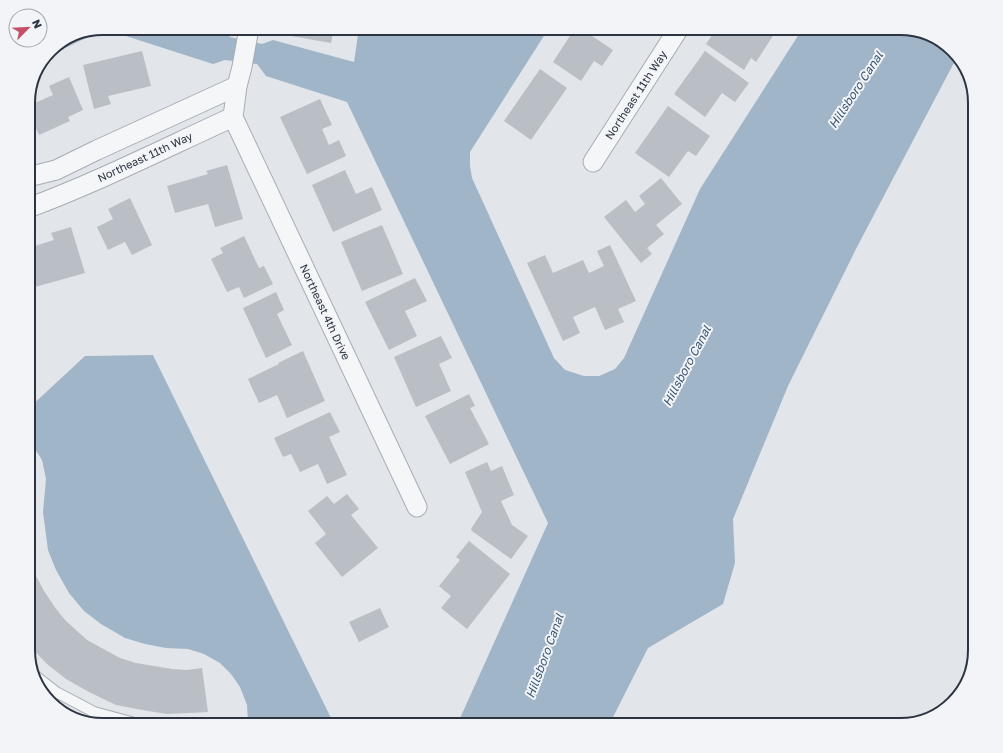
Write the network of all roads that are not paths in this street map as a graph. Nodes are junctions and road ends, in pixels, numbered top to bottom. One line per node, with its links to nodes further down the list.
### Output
1 (247, 35): 3 (street)
2 (675, 35): 6 (street, Northeast 11th Way)
3 (237, 86): 4 (street); 5 (street)
4 (233, 117): 7 (street, Northeast 11th Way); 10 (street, Northeast 4th Drive)
5 (97, 150): 7 (street); 8 (street)
6 (593, 162)
7 (108, 175): 9 (street, Northeast 11th Way)
8 (35, 176)
9 (35, 205)
10 (417, 507)
11 (43, 682): 12 (lane)
12 (116, 718)

